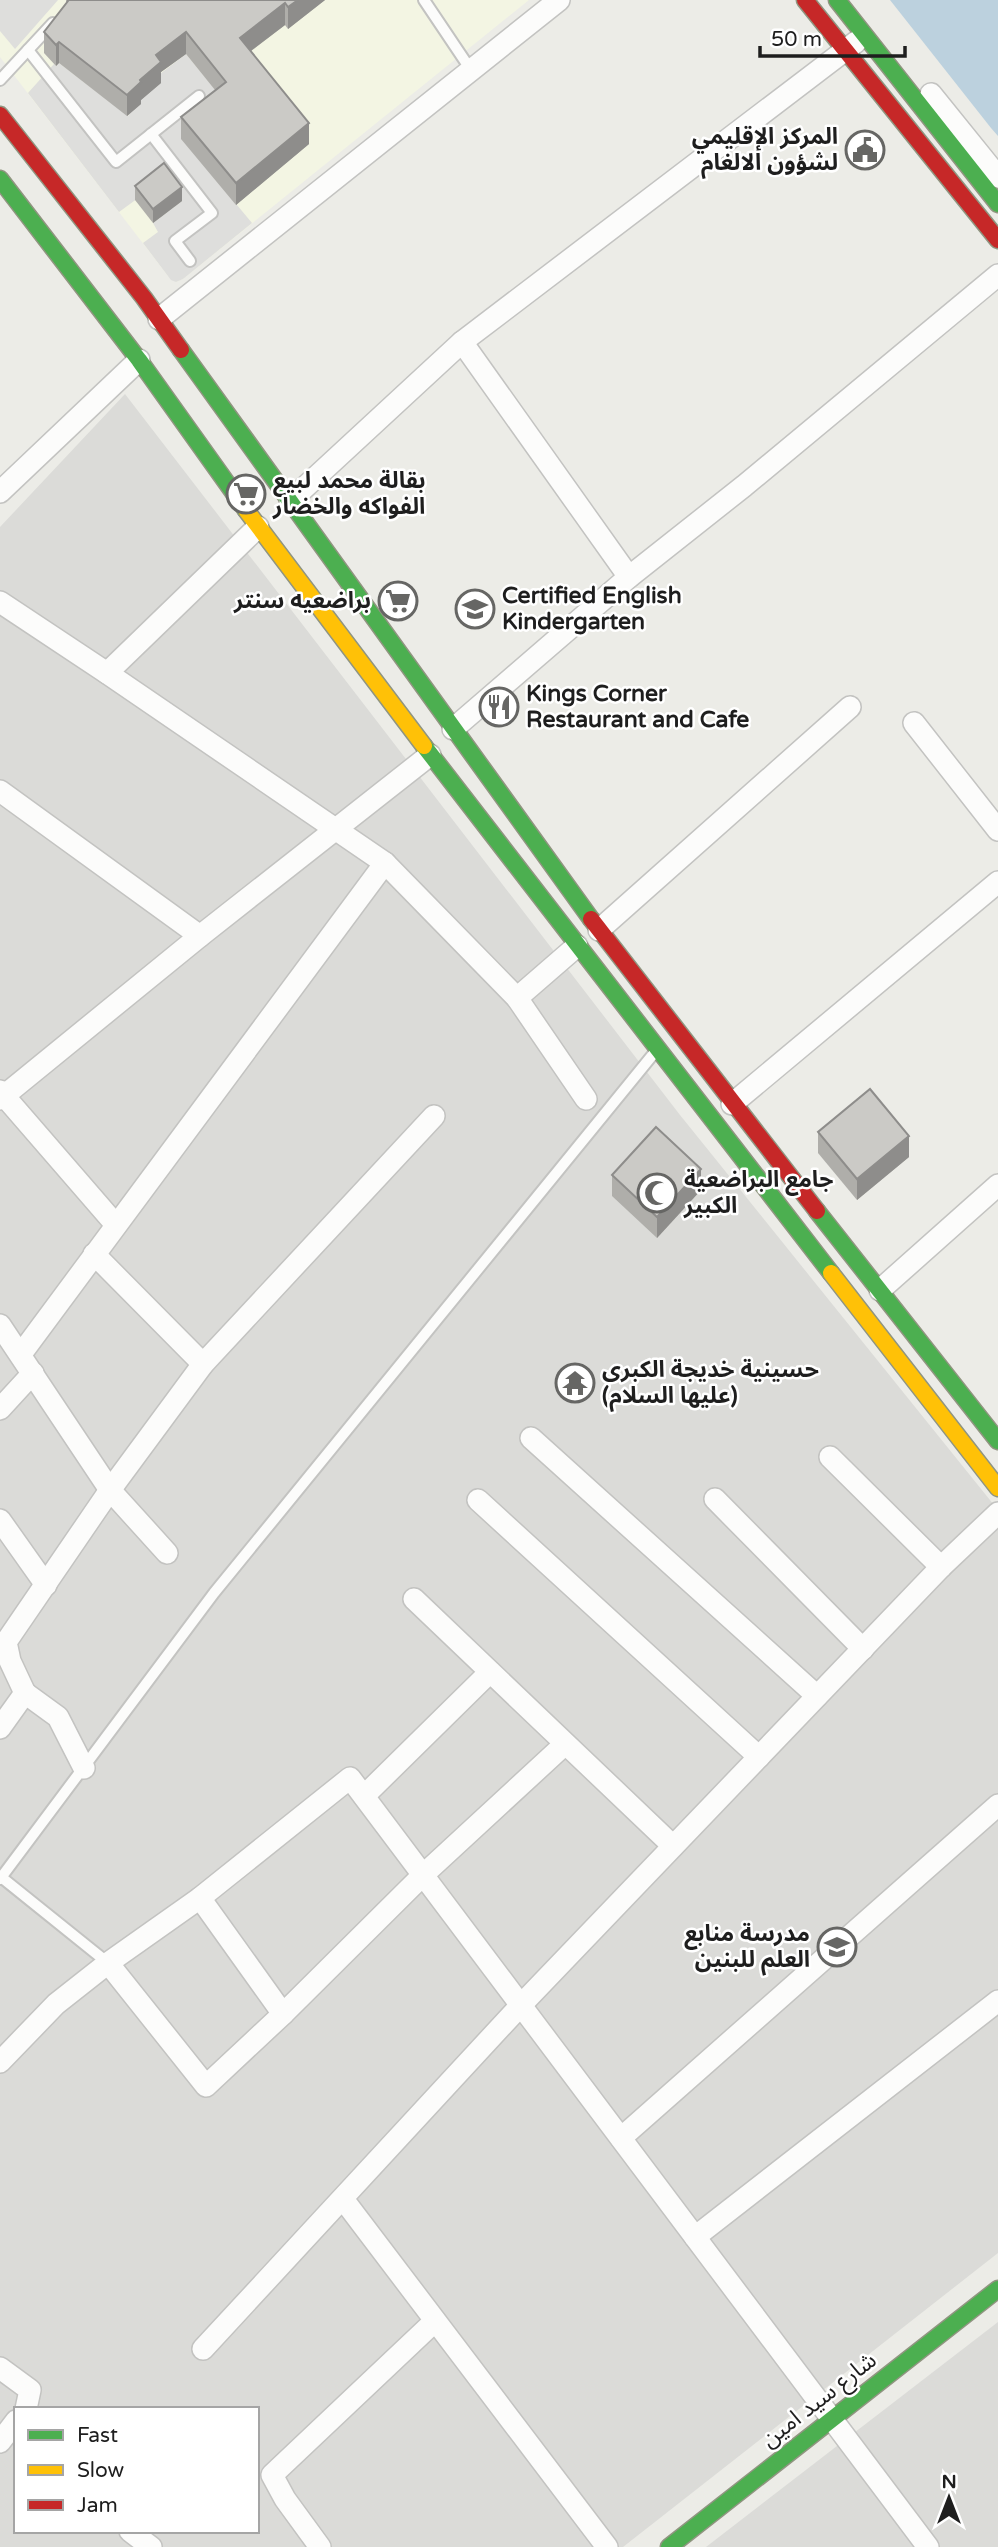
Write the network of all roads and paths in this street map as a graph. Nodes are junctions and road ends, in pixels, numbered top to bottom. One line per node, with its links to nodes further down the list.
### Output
1 (424, 0): 10 (lane)
2 (559, 0): 10 (street)
3 (805, 0): 9 (main road)
4 (836, 0): 7 (main road)
5 (855, 0): 15 (street)
6 (65, 10): 8 (lane)
7 (865, 35): 9 (street); 17 (main road)
8 (28, 50): 11 (lane); 14 (lane)
9 (847, 51): 18 (main road); 22 (street)
10 (471, 70): 21 (street)
11 (0, 80)
12 (199, 96): 14 (lane)
13 (0, 115): 21 (main road)
14 (151, 134): 19 (lane)
15 (998, 177)
16 (0, 179): 23 (main road)
17 (998, 204)
18 (998, 240)
19 (190, 261)
20 (998, 275): 28 (street)
21 (159, 319): 24 (main road)
22 (462, 342): 26 (street); 28 (street)
23 (139, 360): 24 (main road); 25 (street)
24 (213, 430): 26 (main road); 27 (main road)
25 (0, 492)
26 (290, 501): 33 (main road)
27 (258, 527): 30 (street); 34 (main road)
28 (629, 577): 33 (street)
29 (0, 603): 30 (street)
30 (107, 673): 36 (street)
31 (850, 708): 40 (street)
32 (914, 723): 37 (street)
33 (453, 729): 40 (main road)
34 (430, 755): 36 (street); 42 (main road)
35 (0, 791): 41 (street)
36 (336, 828): 38 (street); 41 (street)
37 (998, 830)
38 (385, 863): 43 (street); 50 (street)
39 (998, 882): 47 (street)
40 (599, 930): 47 (main road)
41 (200, 936): 45 (street)
42 (577, 946): 43 (street); 44 (main road)
43 (517, 998): 46 (street)
44 (657, 1049): 61 (main road); 78 (lane)
45 (1, 1095): 50 (street)
46 (586, 1099)
47 (732, 1104): 52 (main road)
48 (434, 1116): 55 (street)
49 (998, 1185): 52 (street)
50 (116, 1225): 51 (street)
51 (94, 1254): 54 (street); 55 (street)
52 (880, 1290): 59 (main road)
53 (0, 1325): 54 (street)
54 (21, 1354): 56 (street)
55 (203, 1364): 62 (street)
56 (33, 1373): 57 (street); 62 (street)
57 (0, 1409)
58 (531, 1438): 74 (street)
59 (998, 1441)
60 (830, 1457): 68 (street)
61 (998, 1488)
62 (110, 1490): 67 (street); 69 (street)
63 (715, 1499): 71 (street)
64 (478, 1500): 77 (street)
65 (998, 1513): 68 (street)
66 (0, 1520): 69 (street)
67 (167, 1553)
68 (941, 1567): 71 (street)
69 (46, 1585): 73 (street)
70 (414, 1599): 72 (street)
71 (863, 1649): 74 (street)
72 (490, 1672): 76 (street); 79 (street)
73 (25, 1693): 75 (street); 78 (street)
74 (817, 1696): 77 (street)
75 (0, 1728)
76 (565, 1744): 81 (street); 82 (street)
77 (759, 1757): 81 (street)
78 (83, 1768): 83 (lane)
79 (364, 1796): 82 (street); 84 (street)
80 (998, 1805): 90 (street)
81 (673, 1846): 87 (street)
82 (423, 1875): 87 (street); 88 (street)
83 (0, 1878): 85 (lane)
84 (200, 1898): 85 (street); 88 (street)
85 (108, 1963): 88 (street); 89 (street)
86 (998, 2001): 92 (street)
87 (521, 2005): 90 (street); 91 (street)
88 (283, 2014)
89 (0, 2062)
90 (621, 2138): 92 (street)
91 (343, 2199): 94 (street); 95 (street)
92 (695, 2237): 98 (street)
93 (998, 2289): 98 (main road, شارع سيد امين)
94 (435, 2321): 101 (street); 102 (street)
95 (203, 2349)
96 (0, 2368): 97 (street)
97 (26, 2407)
98 (832, 2420): 103 (main road, شارع سيد امين); 104 (street)
99 (133, 2533): 100 (street)
100 (151, 2547)
101 (320, 2547)
102 (607, 2547)
103 (669, 2547)
104 (928, 2547)

